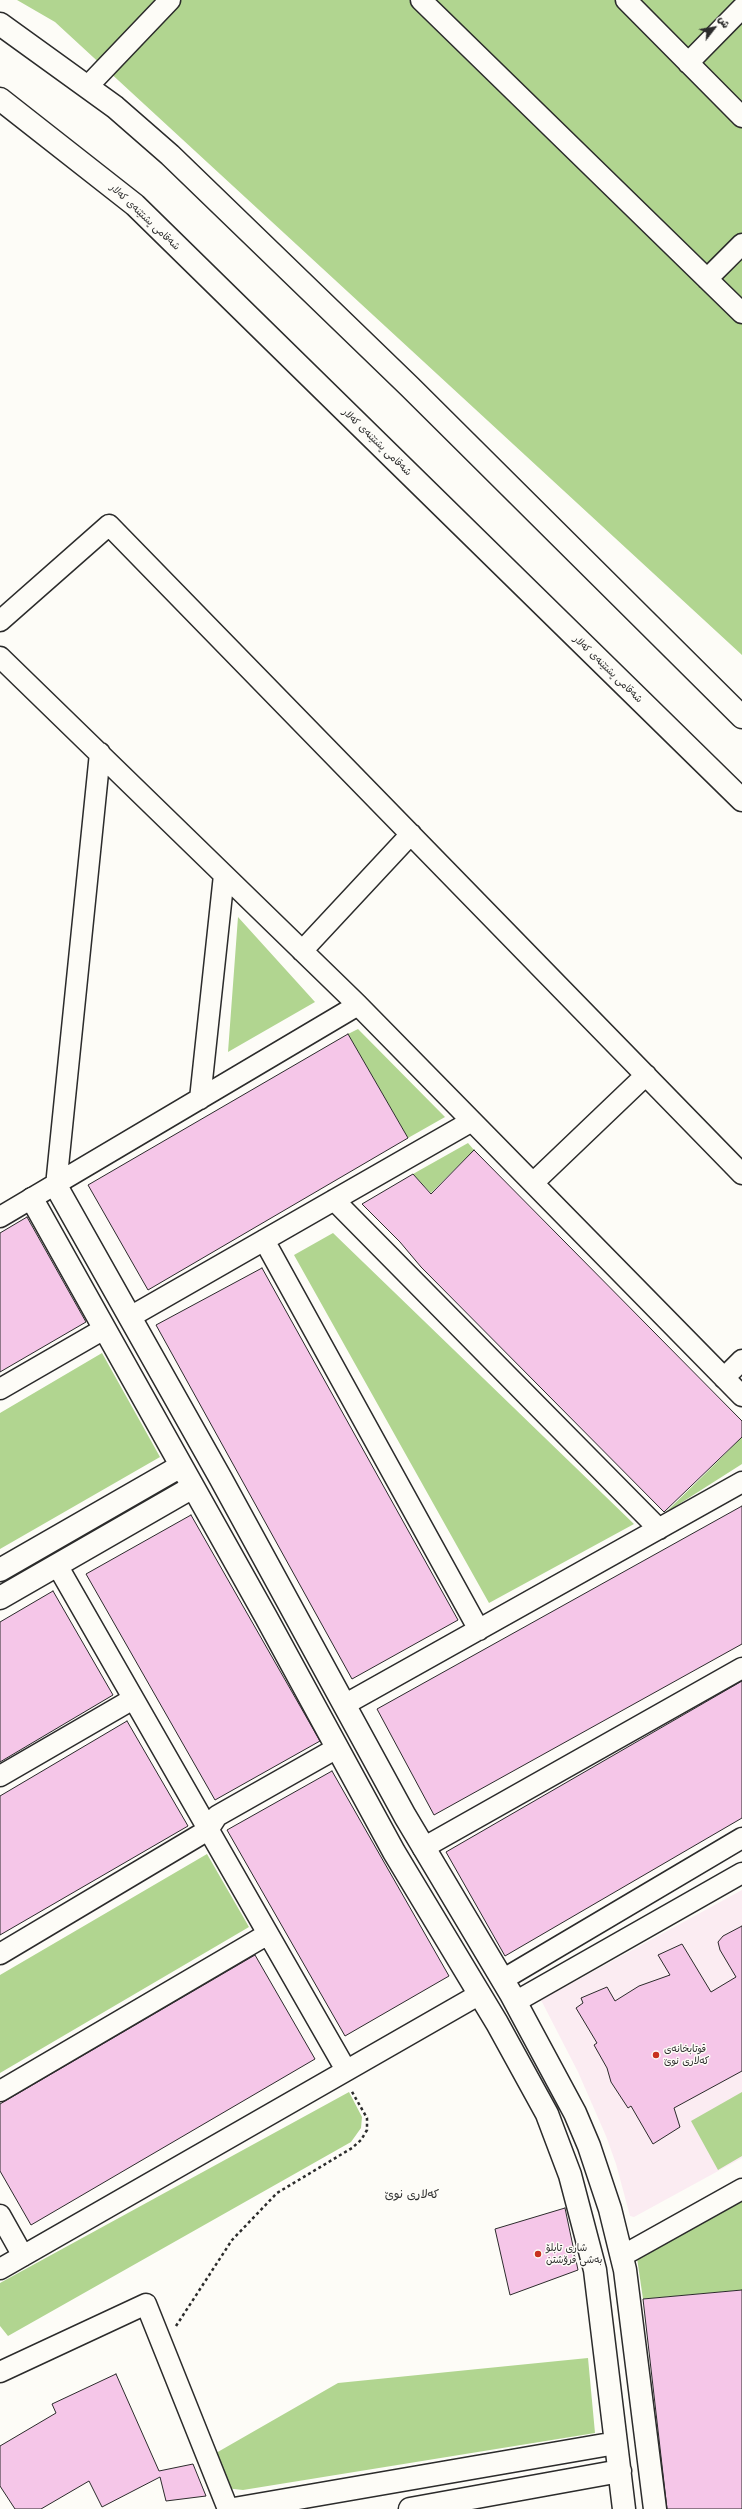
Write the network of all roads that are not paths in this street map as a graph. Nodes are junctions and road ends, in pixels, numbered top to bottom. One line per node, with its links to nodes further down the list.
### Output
1 (170, 0): 7 (street)
2 (421, 0): 11 (street)
3 (626, 0): 6 (street)
4 (742, 8): 6 (street)
5 (0, 24): 7 (main road)
6 (688, 62): 9 (street)
7 (87, 87): 15 (main road)
8 (0, 99): 17 (main road, شەقامی پشتێنەی کەلار)
9 (742, 117)
10 (742, 244): 11 (street)
11 (707, 279): 12 (street)
12 (742, 313)
13 (0, 621): 18 (street)
14 (0, 657): 16 (street)
15 (742, 717)
16 (100, 754): 19 (street); 27 (street)
17 (742, 800)
18 (411, 834): 20 (street); 22 (street)
19 (224, 875): 20 (street); 23 (street)
20 (302, 950): 21 (street)
21 (358, 1005): 23 (street); 24 (street)
22 (646, 1075): 25 (street); 26 (street)
23 (200, 1100): 27 (street)
24 (472, 1120): 26 (street); 29 (street)
25 (742, 1174)
26 (533, 1183): 35 (street)
27 (56, 1186): 28 (street); 32 (main road)
28 (32, 1199): 30 (street); 33 (main road)
29 (334, 1200): 31 (street); 41 (street)
30 (0, 1217)
31 (264, 1240): 32 (street); 45 (street)
32 (130, 1317): 48 (main road)
33 (104, 1328): 36 (street); 38 (main road)
34 (742, 1360): 35 (street)
35 (724, 1378): 37 (street)
36 (0, 1389)
37 (742, 1396)
38 (181, 1466): 40 (main road); 43 (main road)
39 (742, 1482): 41 (street)
40 (193, 1487): 42 (main road); 49 (main road)
41 (659, 1529): 45 (street)
42 (57, 1566): 44 (main road); 47 (street)
43 (0, 1570)
44 (0, 1598)
45 (479, 1630): 48 (street)
46 (742, 1668): 53 (street)
47 (133, 1699): 50 (street); 51 (street)
48 (344, 1705): 53 (main road)
49 (337, 1748): 51 (street); 58 (main road)
50 (0, 1776)
51 (208, 1830): 55 (street); 56 (street)
52 (742, 1838): 57 (street)
53 (423, 1848): 57 (main road)
54 (742, 1873): 59 (street)
55 (268, 1934): 60 (street); 61 (street)
56 (0, 1954)
57 (502, 1980): 59 (main road)
58 (480, 1994): 60 (street); 63 (main road)
59 (515, 2002): 62 (main road)
60 (343, 2072): 66 (street)
61 (0, 2091)
62 (597, 2168): 63 (main road); 67 (main road)
63 (570, 2175): 70 (main road)
64 (742, 2189): 67 (street)
65 (0, 2216): 66 (street)
66 (23, 2256): 68 (street)
67 (622, 2256): 77 (main road)
68 (0, 2269)
69 (0, 2372): 73 (street)
70 (616, 2444): 71 (main road); 74 (main road)
71 (620, 2472): 72 (main road); 76 (main road)
72 (473, 2504): 75 (main road)
73 (228, 2509)
74 (234, 2509)
75 (410, 2509)
76 (624, 2509)
77 (655, 2509)

